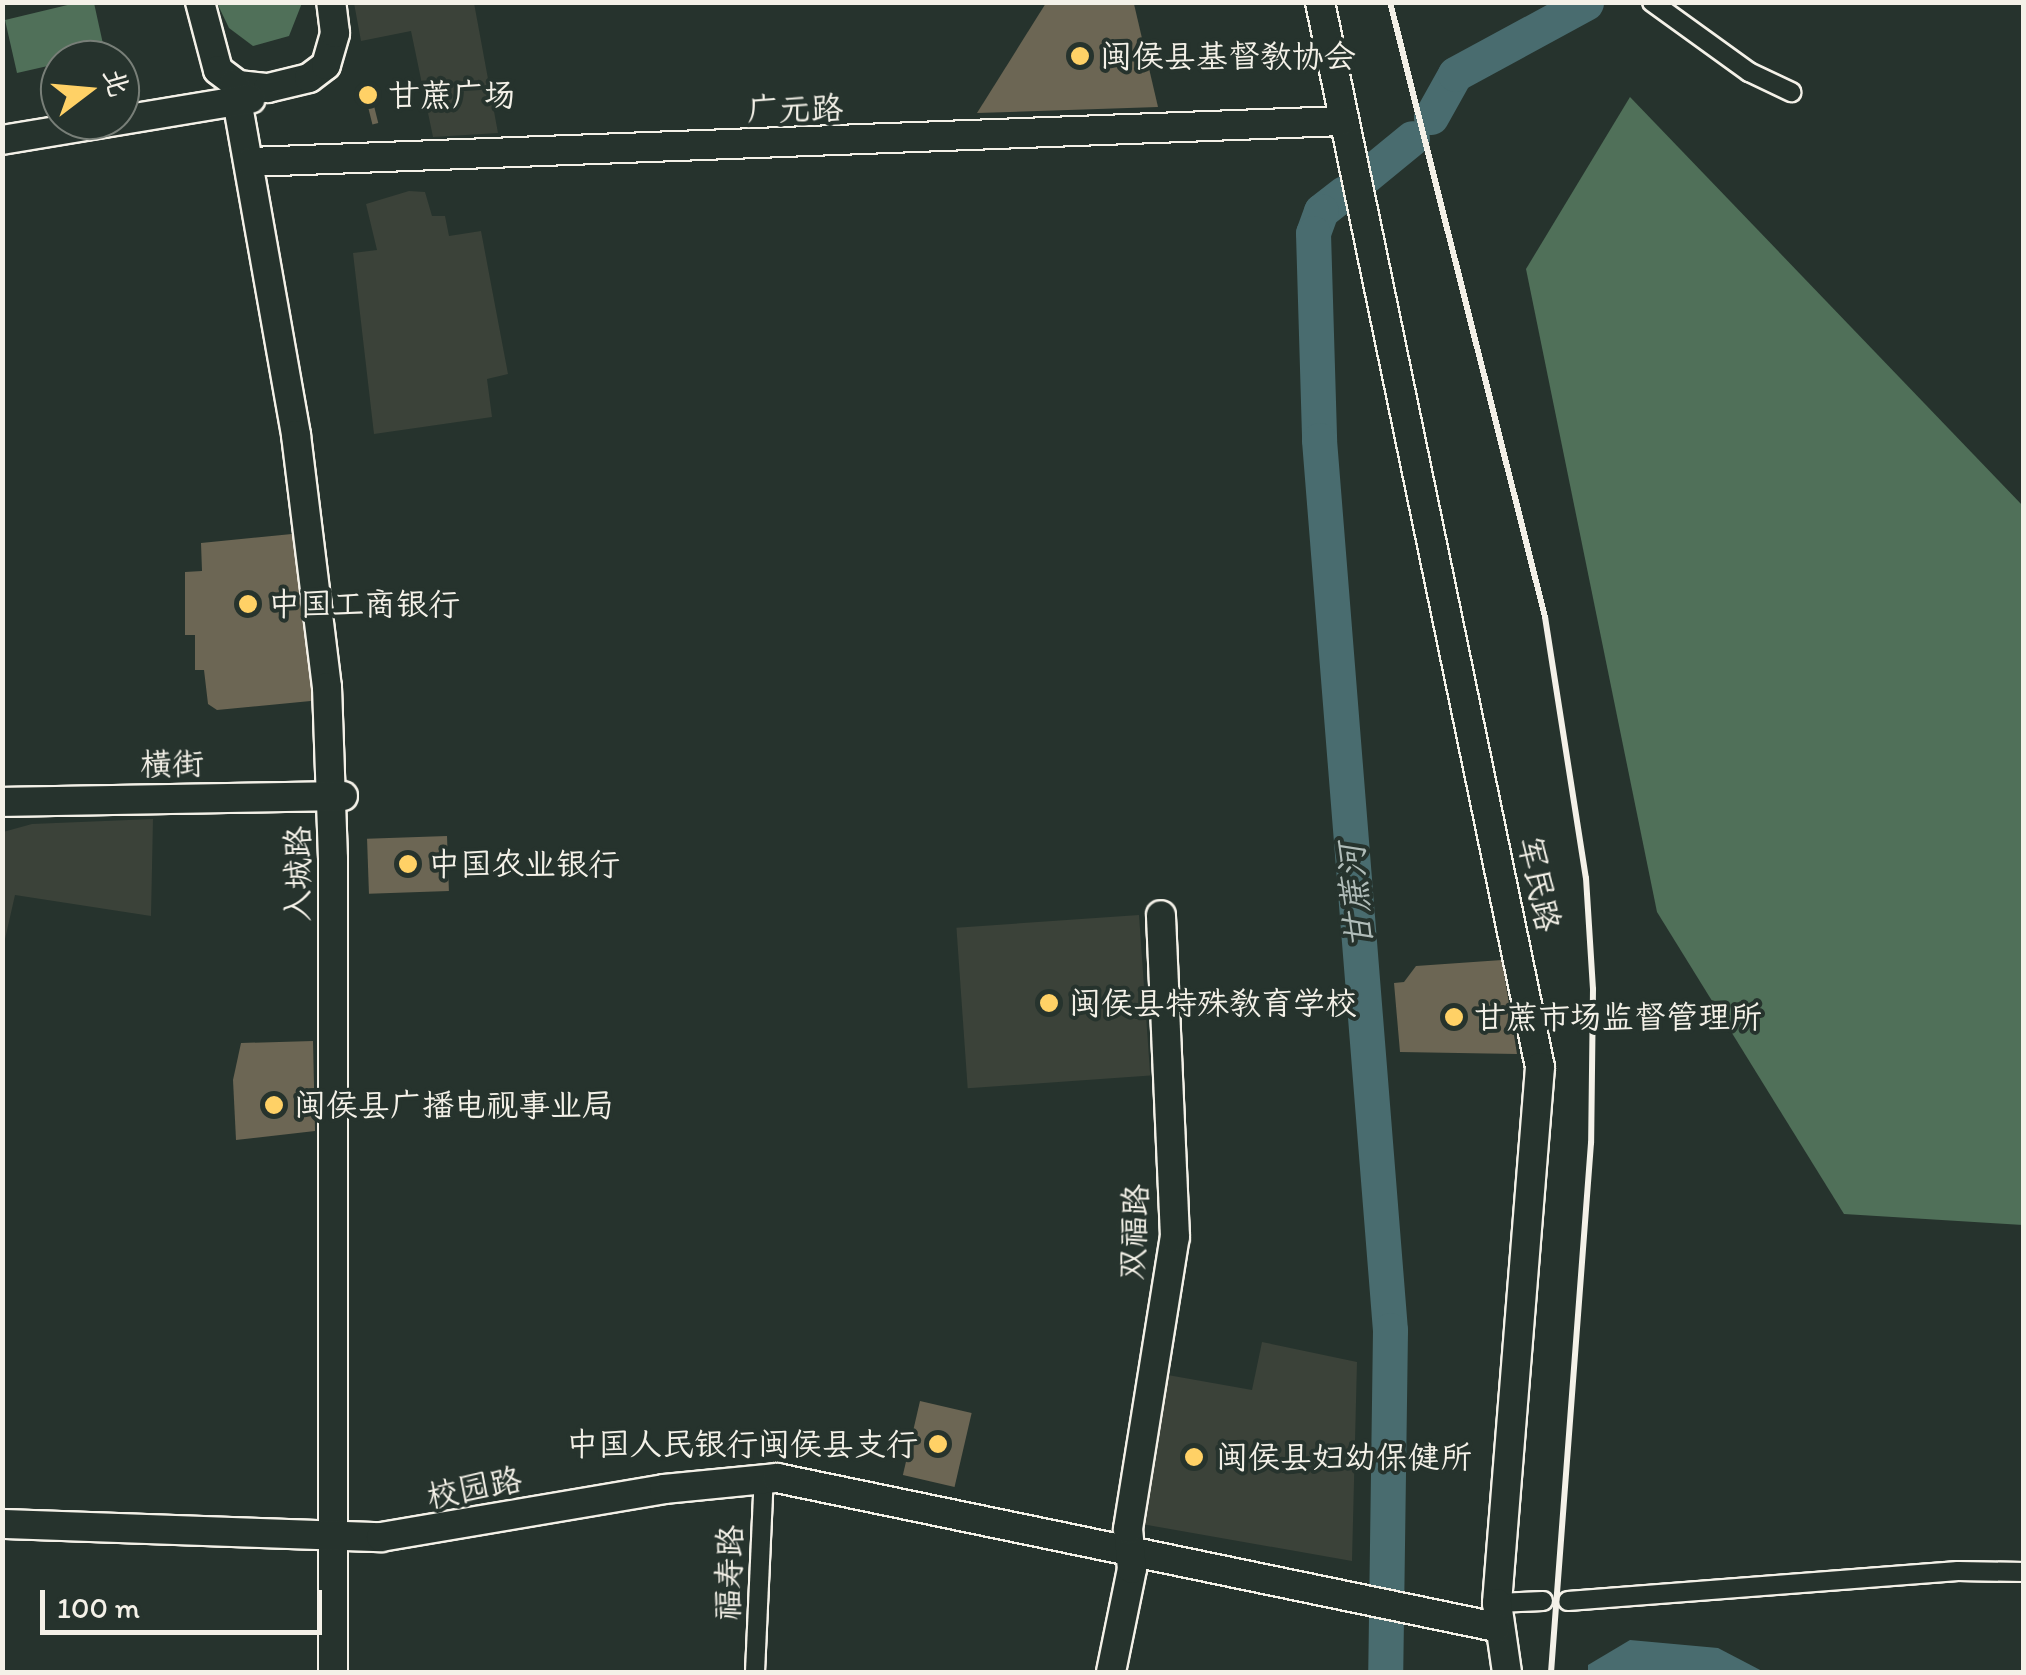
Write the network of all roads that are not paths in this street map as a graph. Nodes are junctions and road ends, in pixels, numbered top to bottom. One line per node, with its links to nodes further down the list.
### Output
1 (200, 2): 5 (street)
2 (331, 2): 5 (street)
3 (1320, 2): 7 (street, 军民路)
4 (1652, 2): 6 (street)
5 (243, 92): 8 (street); 9 (street, 入城路)
6 (1791, 92)
7 (1342, 121): 9 (street, 广元路); 20 (street, 军民路)
8 (2, 140)
9 (257, 161): 10 (street, 入城路)
10 (338, 796): 11 (street, 横街); 15 (street, 入城路)
11 (2, 802)
12 (1161, 915): 16 (street, 双福路)
13 (764, 1477): 15 (street, 校园路); 16 (street, 校园路); 23 (street, 福寿路)
14 (2, 1524): 15 (street, 校园路)
15 (342, 1538): 21 (street, 入城路); 22 (street, 入城路)
16 (1130, 1550): 20 (street, 校园路); 24 (street, 双福路)
17 (2024, 1572): 18 (street)
18 (1568, 1601)
19 (1543, 1602): 20 (street)
20 (1496, 1615): 25 (street, 军民路)
21 (333, 1672)
22 (351, 1672)
23 (756, 1672)
24 (1111, 1672)
25 (1507, 1672)

